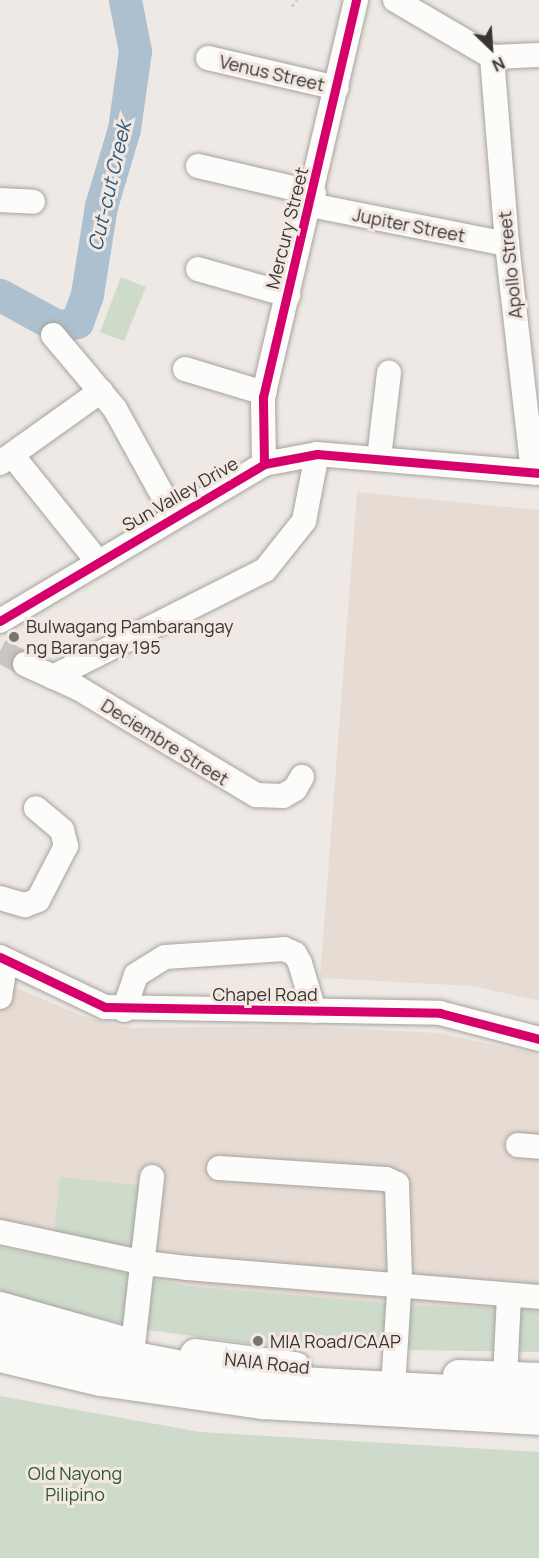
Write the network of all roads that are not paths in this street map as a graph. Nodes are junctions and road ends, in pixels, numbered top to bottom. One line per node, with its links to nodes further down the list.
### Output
1 (356, 0): 6 (street, Mercury Street)
2 (395, 0): 4 (street)
3 (539, 55): 4 (street)
4 (492, 57): 11 (street, Apollo Street)
5 (208, 58): 6 (street, Venus Street)
6 (336, 88): 8 (street, Mercury Street)
7 (198, 166): 8 (street, Jupiter Street)
8 (312, 199): 11 (street, Jupiter Street); 13 (street, Mercury Street)
9 (0, 200): 10 (street)
10 (33, 202)
11 (507, 244): 23 (street, Apollo Street)
12 (198, 269): 13 (street)
13 (288, 295): 18 (street, Mercury Street)
14 (53, 336): 17 (street)
15 (185, 369): 18 (street)
16 (389, 373): 21 (street)
17 (102, 391): 20 (street); 24 (street)
18 (264, 393): 22 (street, Mercury Street)
19 (317, 454): 21 (street, Sun Valley Drive); 22 (street, Sun Valley Drive); 28 (street)
20 (6, 459): 25 (street)
21 (379, 459): 23 (street, Sun Valley Drive)
22 (264, 465): 24 (street, Sun Valley Drive)
23 (536, 473)
24 (174, 516): 25 (street, Sun Valley Drive)
25 (98, 562): 26 (street, Sun Valley Drive)
26 (0, 621)
27 (25, 664): 28 (street, Deciembre Street)
28 (53, 677): 29 (street, Deciembre Street)
29 (302, 777)
30 (36, 808): 31 (street)
31 (0, 898)
32 (3, 959): 33 (street); 34 (street, Chapel Road)
33 (0, 993)
34 (124, 1010): 35 (street, Chapel Road); 35 (street)
35 (314, 1011): 36 (street, Chapel Road)
36 (539, 1039)
37 (219, 1168): 41 (street)
38 (152, 1177): 40 (street)
39 (0, 1232): 40 (street)
40 (144, 1263): 41 (street); 48 (street)
41 (400, 1287): 42 (street); 50 (street)
42 (509, 1295): 43 (street); 51 (street)
43 (539, 1297)
44 (0, 1308): 48 (main road, NAIA Road)
45 (0, 1326): 47 (highway)
46 (0, 1337): 47 (highway)
47 (44, 1341): 48 (highway)
48 (119, 1350): 50 (main road, NAIA Road); 53 (highway)
49 (0, 1356): 54 (main road)
50 (394, 1373): 51 (main road, NAIA Road)
51 (506, 1378): 52 (main road, NAIA Road)
52 (539, 1379)
53 (539, 1396)
54 (539, 1419)

